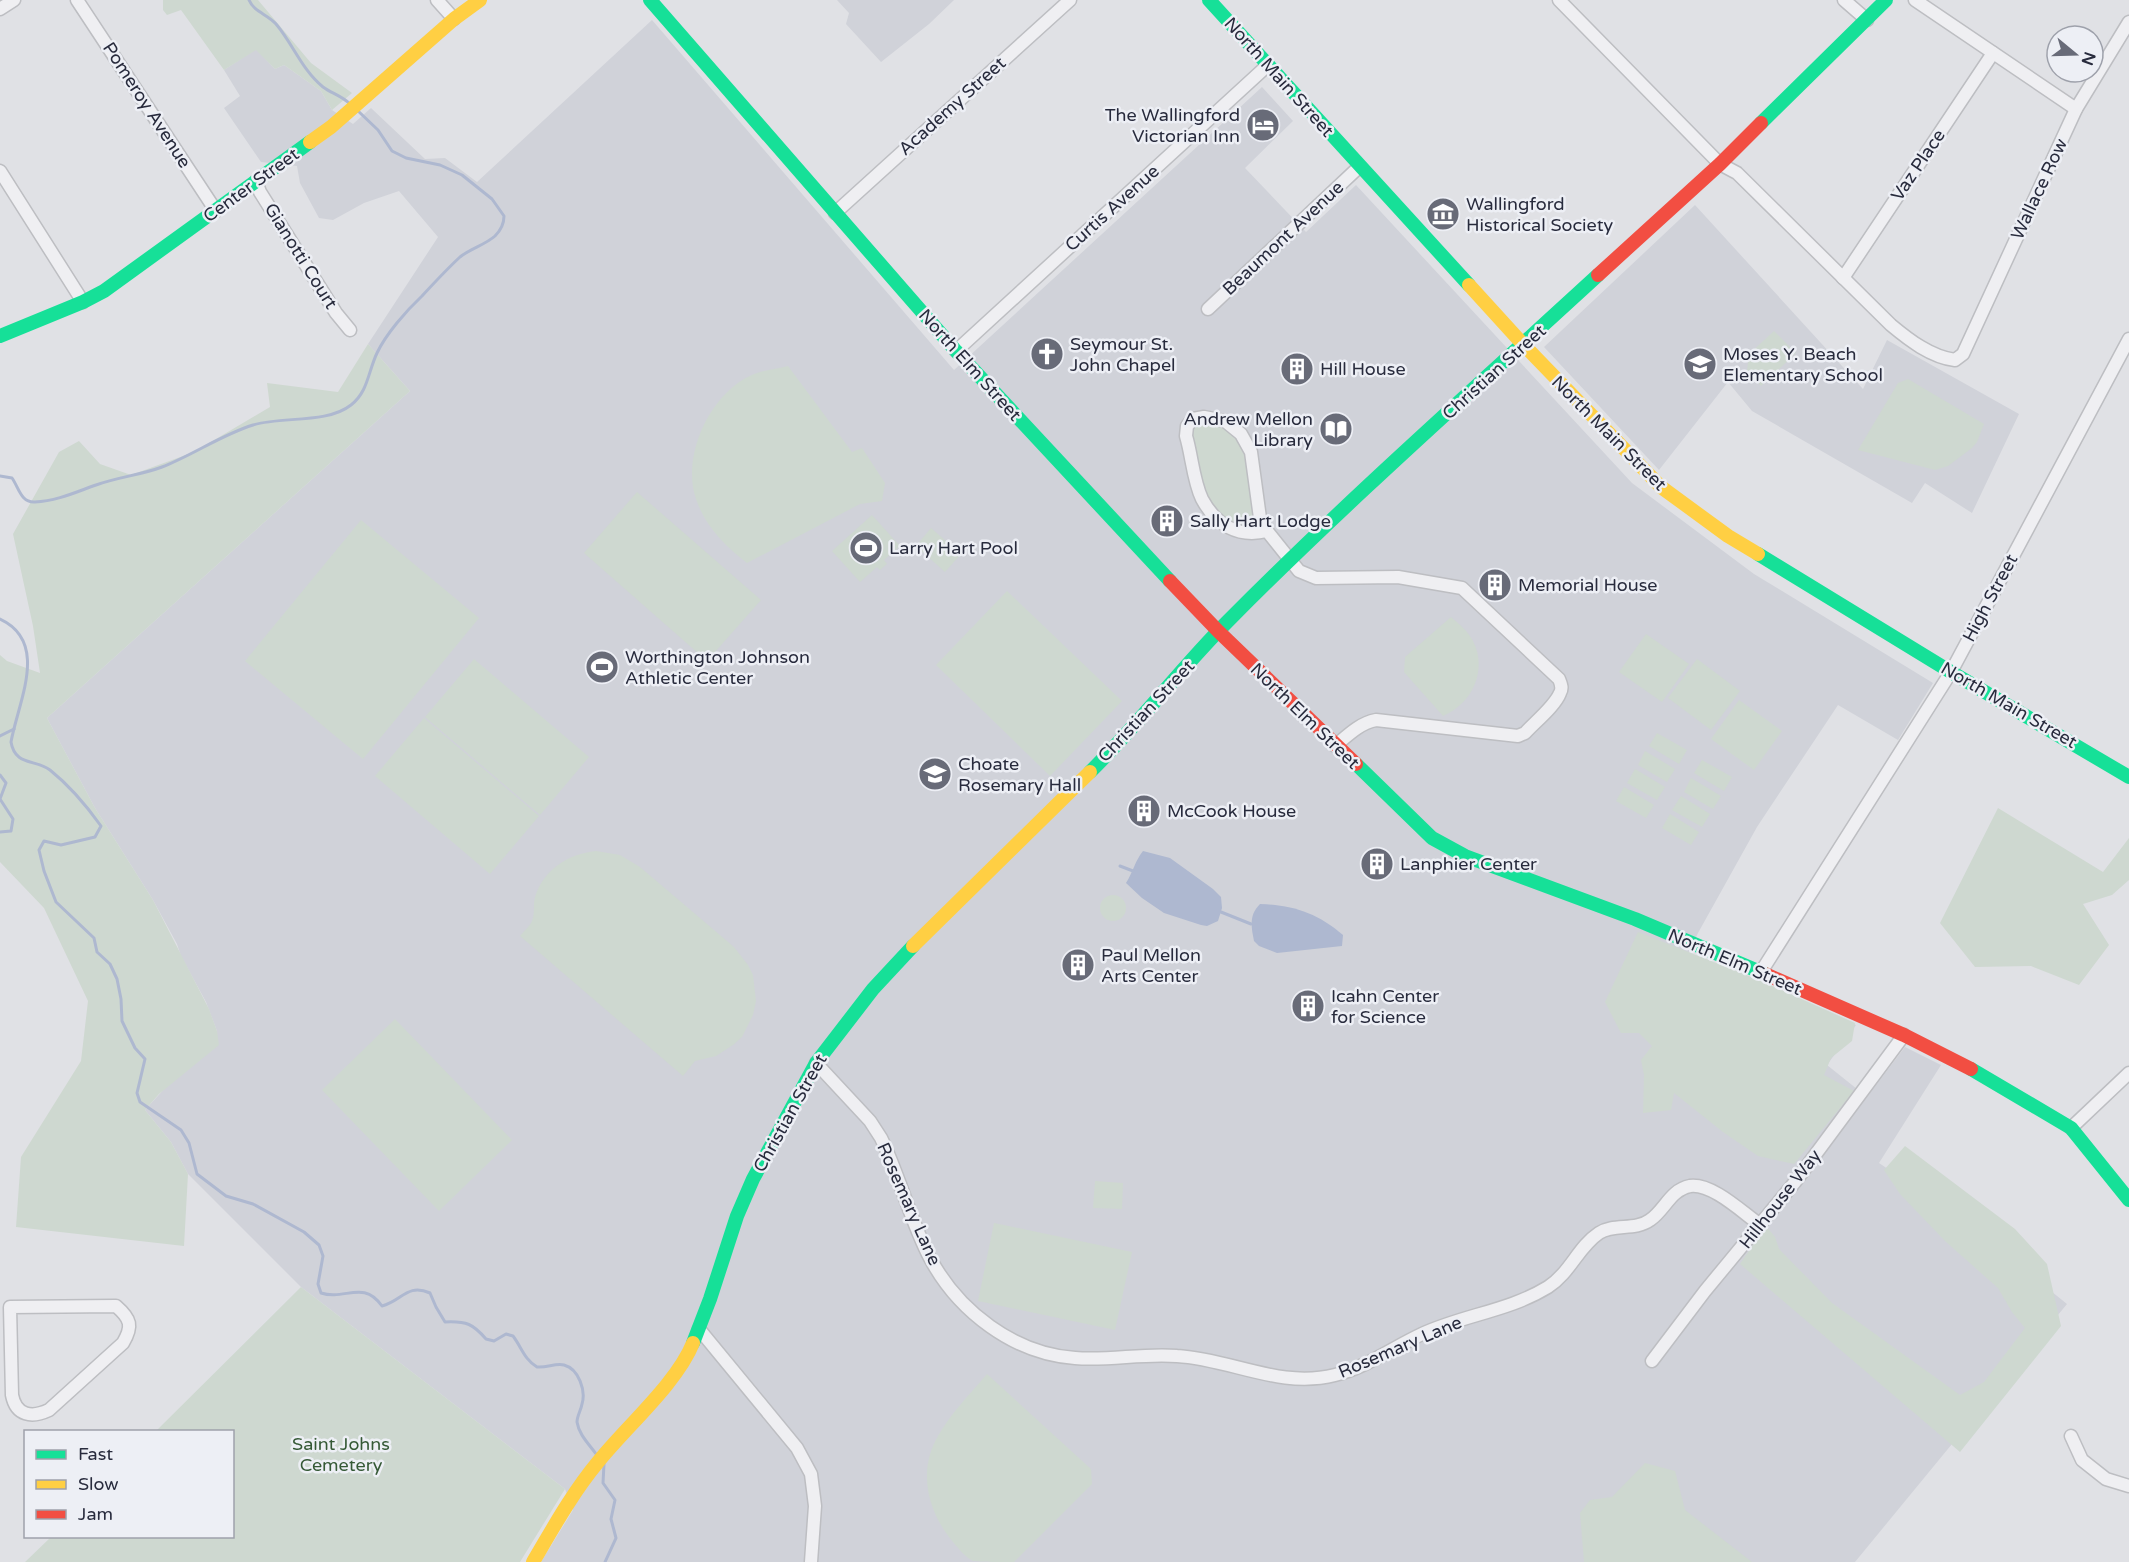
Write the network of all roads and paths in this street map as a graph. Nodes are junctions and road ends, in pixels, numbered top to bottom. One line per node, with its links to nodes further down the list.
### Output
1 (14, 0): 12 (street)
2 (77, 0): 23 (street, Pomeroy Avenue)
3 (437, 0): 13 (street)
4 (480, 0): 13 (main road, Center Street)
5 (650, 0): 24 (main road, North Elm Street)
6 (1070, 0): 24 (street, Academy Street)
7 (1209, 0): 17 (main road, North Main Street)
8 (1559, 0): 19 (street)
9 (1844, 0): 14 (street)
10 (1886, 0): 14 (main road, Christian Street)
11 (1915, 0): 16 (street)
12 (0, 9)
13 (454, 19): 22 (main road, Center Street)
14 (1867, 20): 19 (main road, Christian Street)
15 (2129, 22): 18 (street, Wallace Row)
16 (1993, 53): 18 (street); 25 (street, Vaz Place)
17 (1268, 65): 20 (main road, North Main Street); 32 (street, Curtis Avenue)
18 (2076, 109): 25 (street, Wallace Row)
19 (1720, 165): 25 (street); 31 (main road, Christian Street)
20 (1359, 166): 27 (street, Beaumont Avenue); 31 (main road, North Main Street)
21 (0, 171): 26 (street)
22 (256, 181): 23 (main road, Center Street); 28 (street, Gianotti Court)
23 (216, 210): 26 (main road, Center Street)
24 (835, 213): 32 (main road, North Elm Street)
25 (1843, 278)
26 (83, 302): 29 (main road, Center Street)
27 (1208, 309)
28 (350, 330)
29 (0, 336)
30 (2129, 339): 36 (street, High Street)
31 (1524, 346): 34 (main road, Christian Street); 36 (main road, North Main Street)
32 (956, 351): 35 (main road, North Elm Street)
33 (1267, 531): 33 (street); 34 (street)
34 (1290, 562): 35 (main road, Christian Street); 37 (street)
35 (1218, 631): 37 (main road, North Elm Street); 41 (main road, Christian Street)
36 (1951, 672): 38 (main road, North Main Street); 39 (street, High Street)
37 (1335, 746): 39 (main road, North Elm Street)
38 (2129, 777)
39 (1761, 972): 40 (main road, North Elm Street)
40 (1904, 1035): 43 (main road, North Elm Street); 45 (street, Hillhouse Way)
41 (816, 1063): 45 (street, Rosemary Lane); 47 (main road, Christian Street)
42 (2129, 1074): 43 (street)
43 (2071, 1128): 44 (main road, North Elm Street)
44 (2129, 1200)
45 (1760, 1224): 48 (street, Hillhouse Way)
46 (5, 1307): 46 (street)
47 (699, 1329): 51 (main road, Christian Street); 52 (street)
48 (1652, 1361)
49 (2071, 1436): 50 (street)
50 (2129, 1486)
51 (533, 1562)
52 (811, 1562)

